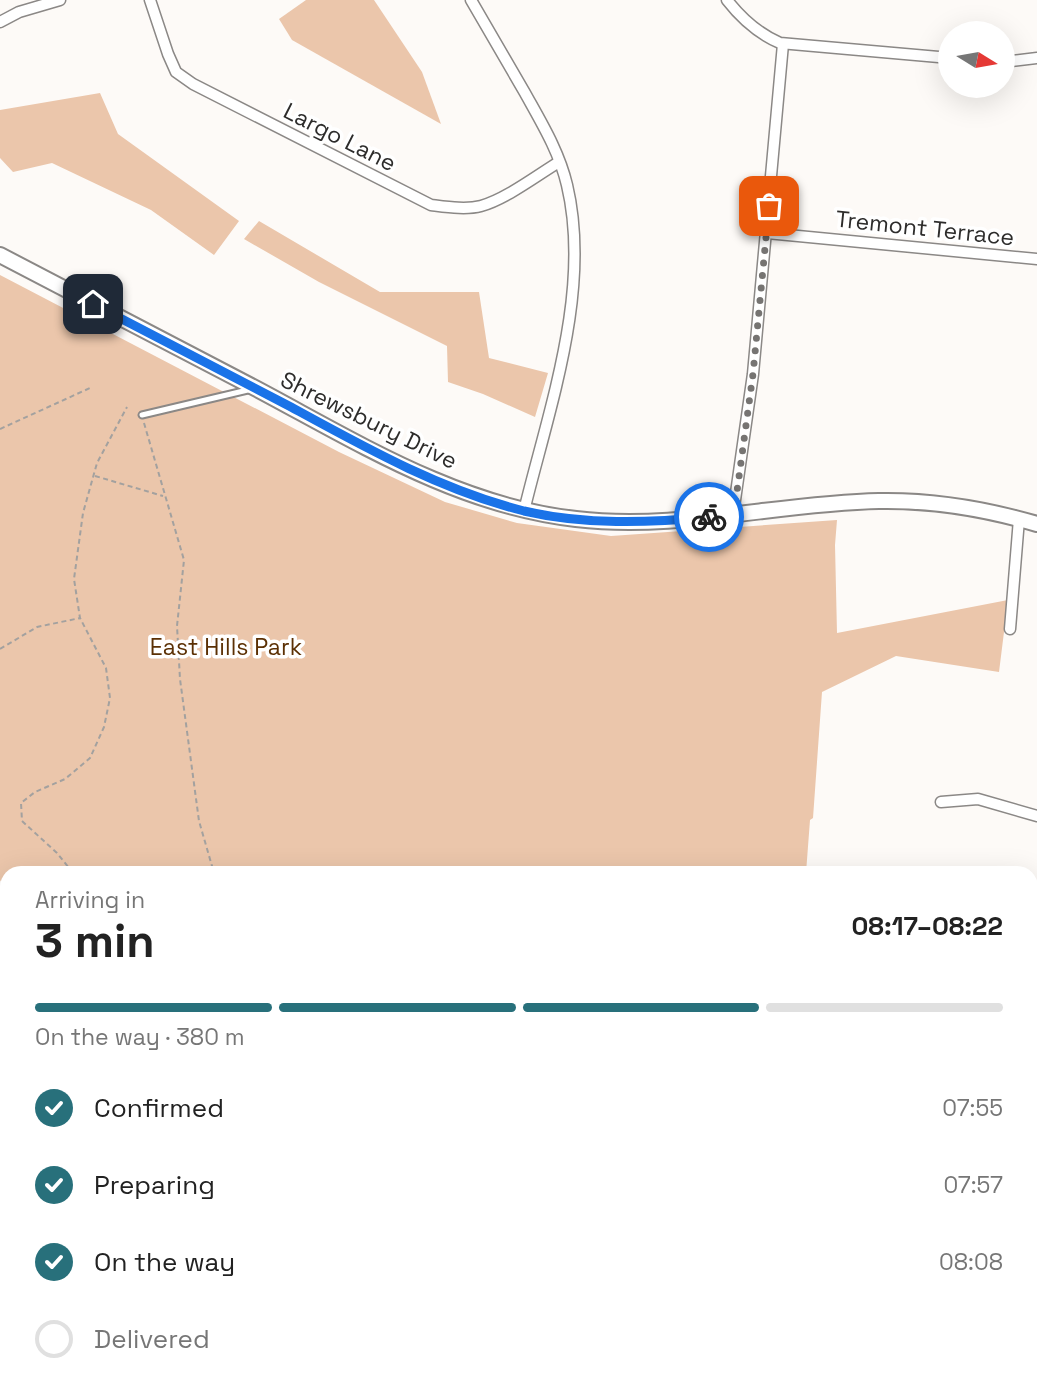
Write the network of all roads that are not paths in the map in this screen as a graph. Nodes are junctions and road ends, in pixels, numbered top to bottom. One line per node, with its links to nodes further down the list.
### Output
1 (60, 0): 5 (street)
2 (150, 0): 10 (street, Largo Lane)
3 (471, 0): 10 (street)
4 (727, 0): 6 (street)
5 (0, 22)
6 (783, 44): 7 (street); 11 (street)
7 (938, 57)
8 (1037, 58): 9 (street)
9 (1015, 61)
10 (559, 162): 16 (street)
11 (767, 233): 13 (street, Tremont Terrace); 17 (street)
12 (0, 256): 14 (main road, Shrewsbury Drive)
13 (1037, 259)
14 (255, 388): 15 (lane); 16 (main road, Shrewsbury Drive)
15 (142, 415)
16 (524, 511): 17 (main road, Shrewsbury Drive)
17 (733, 514): 18 (main road, Shrewsbury Drive)
18 (1019, 519): 19 (main road, Shrewsbury Drive); 20 (street)
19 (1037, 524)
20 (1010, 629)
21 (941, 802): 22 (street)
22 (1037, 816)

